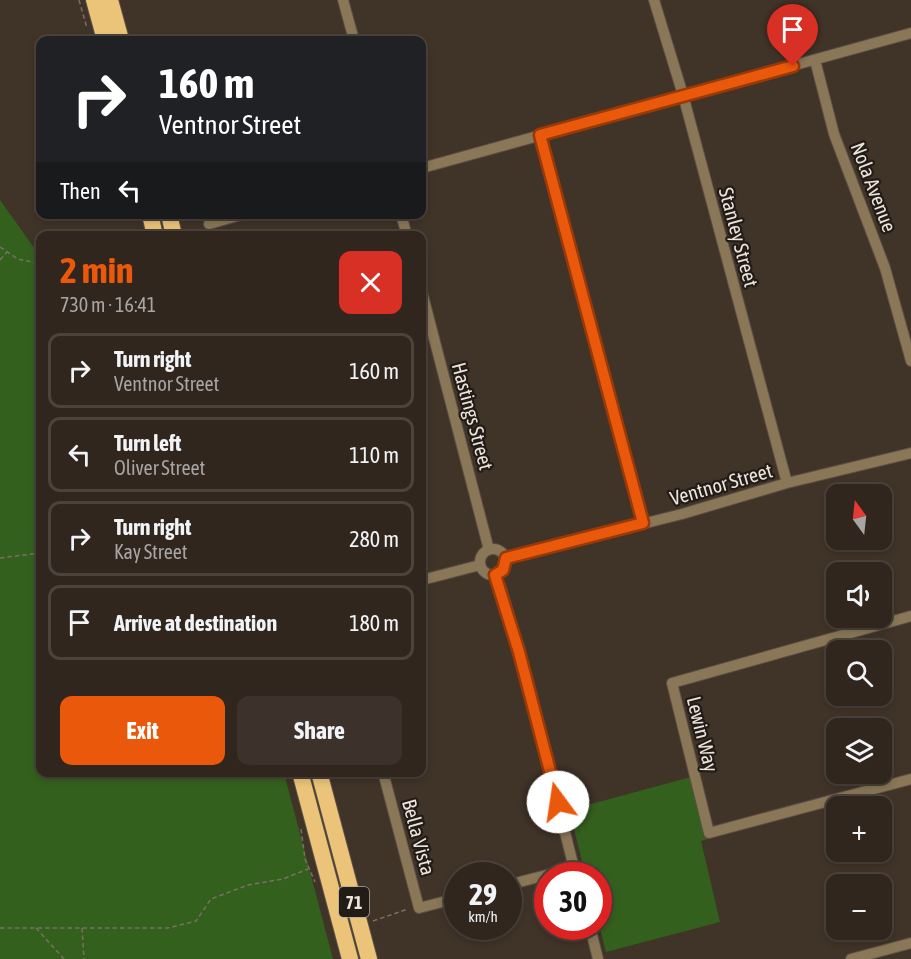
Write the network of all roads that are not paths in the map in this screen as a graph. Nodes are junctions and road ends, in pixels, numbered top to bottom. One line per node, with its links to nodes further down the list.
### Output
1 (94, 0): 6 (highway)
2 (110, 0): 7 (highway)
3 (343, 0): 8 (street)
4 (654, 0): 10 (street, Stanley Street)
5 (911, 33): 9 (street)
6 (104, 36)
7 (120, 36)
8 (353, 36)
9 (815, 60): 10 (street); 16 (street, Nola Avenue)
10 (683, 95): 11 (street); 18 (street, Stanley Street)
11 (540, 135): 12 (street); 19 (street)
12 (426, 167)
13 (226, 219): 14 (street)
14 (209, 224)
15 (426, 307): 20 (street, Hastings Street)
16 (911, 362)
17 (911, 453): 18 (street, Ventnor Street)
18 (787, 483): 19 (street, Ventnor Street)
19 (643, 523): 21 (street, Ventnor Street)
20 (489, 550): 21 (street); 22 (street)
21 (506, 558): 23 (street)
22 (480, 565): 23 (street); 24 (street)
23 (495, 575): 31 (street)
24 (426, 579)
25 (911, 616): 29 (street, Lewin Way)
26 (301, 777): 32 (highway, 71)
27 (321, 777): 30 (highway, 71)
28 (384, 777): 33 (street, Bella Vista)
29 (911, 779)
30 (339, 845): 32 (highway); 37 (highway, 71)
31 (572, 862)
32 (326, 870): 36 (highway, 71)
33 (444, 902)
34 (593, 940): 38 (street)
35 (911, 942): 39 (street)
36 (350, 959)
37 (369, 959)
38 (598, 959)
39 (850, 959)

